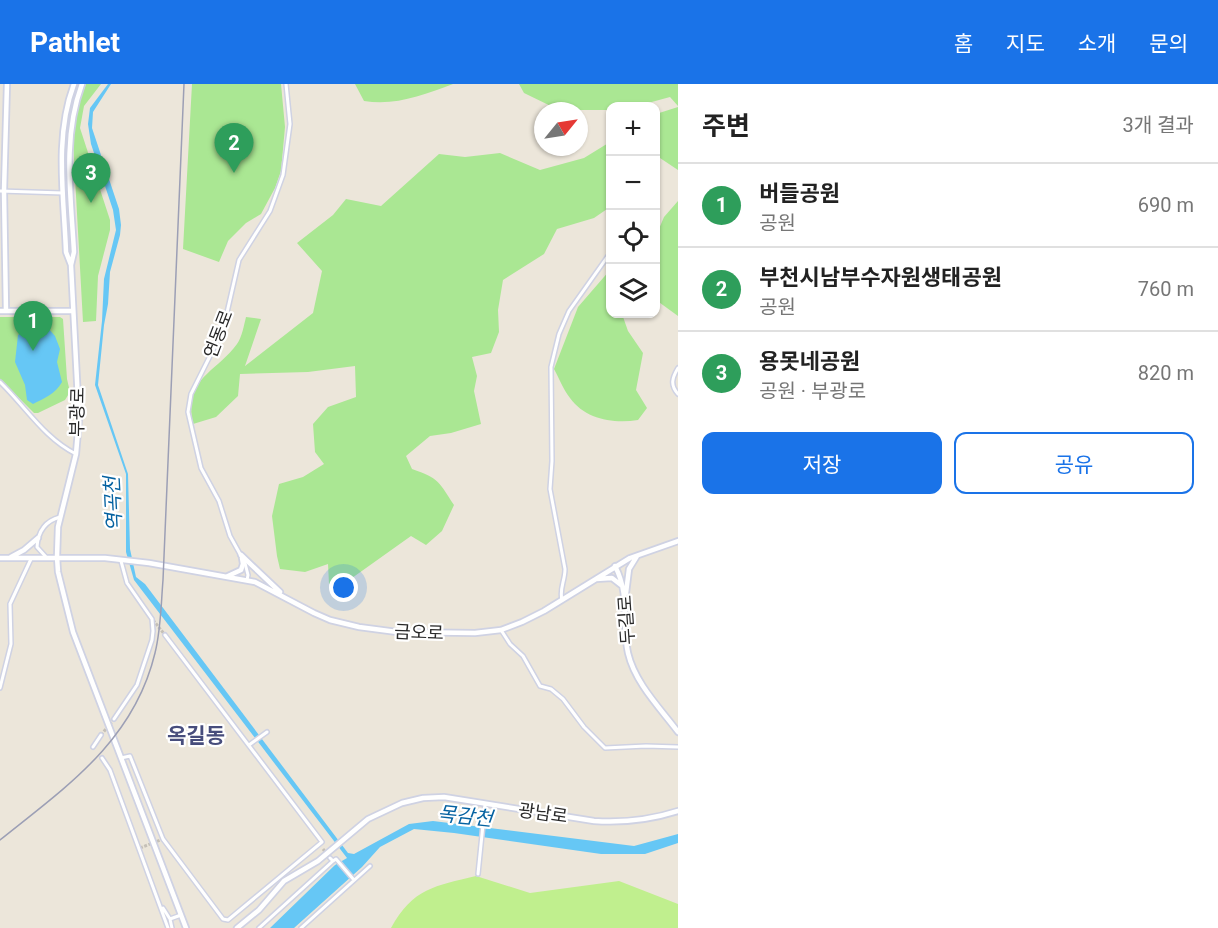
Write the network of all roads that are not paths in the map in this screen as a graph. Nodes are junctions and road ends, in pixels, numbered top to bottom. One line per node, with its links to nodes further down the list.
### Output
1 (7, 84): 5 (main road)
2 (74, 84): 6 (main road, 부광로)
3 (82, 84): 8 (main road, 부광로)
4 (286, 84): 20 (street, 연동로)
5 (2, 191): 6 (street); 10 (main road)
6 (63, 193): 8 (main road, 부광로)
7 (606, 259): 33 (street)
8 (71, 265): 11 (main road, 부광로)
9 (0, 311): 10 (main road)
10 (6, 311): 11 (main road)
11 (73, 311): 15 (main road, 부광로)
12 (678, 368): 14 (street)
13 (0, 382): 15 (street)
14 (678, 394)
15 (76, 454): 16 (main road, 부광로)
16 (60, 517): 17 (street); 21 (main road, 부광로)
17 (38, 538): 23 (main road); 25 (street)
18 (678, 541): 19 (main road, 금오로)
19 (640, 554): 27 (main road, 금오로); 34 (main road)
20 (241, 555): 28 (main road); 29 (street, 연동로); 32 (main road)
21 (57, 557): 25 (main road); 26 (main road); 46 (main road, 부광로)
22 (0, 558): 23 (main road)
23 (9, 558): 24 (main road)
24 (32, 558): 25 (main road); 37 (street)
25 (46, 558)
26 (122, 559): 28 (main road, 금오로); 38 (street)
27 (615, 566): 30 (main road, 금오로); 31 (main road, 두길로)
28 (227, 576): 29 (main road, 금오로)
29 (247, 580): 32 (main road, 금오로)
30 (593, 580): 31 (main road); 33 (main road, 금오로)
31 (624, 592): 34 (main road, 두길로)
32 (289, 600): 35 (main road, 금오로)
33 (562, 600): 35 (main road, 금오로)
34 (626, 608): 40 (main road, 두길로)
35 (501, 630): 44 (street)
36 (165, 635): 42 (street)
37 (0, 688)
38 (114, 718)
39 (267, 732): 42 (street)
40 (678, 732)
41 (101, 735): 43 (street)
42 (249, 745): 49 (street)
43 (93, 747)
44 (678, 747)
45 (102, 758): 54 (street)
46 (121, 758): 49 (street); 55 (main road, 부광로)
47 (485, 805): 48 (main road, 광남로); 52 (street); 59 (main road, 광남로)
48 (678, 811)
49 (319, 845): 50 (street)
50 (323, 849)
51 (370, 866): 53 (street)
52 (478, 874)
53 (354, 880): 60 (street); 61 (street)
54 (161, 904): 56 (street); 57 (street)
55 (181, 915): 56 (street); 58 (main road, 부광로)
56 (170, 919): 57 (street)
57 (170, 928)
58 (186, 928)
59 (237, 928)
60 (259, 928)
61 (301, 928)

